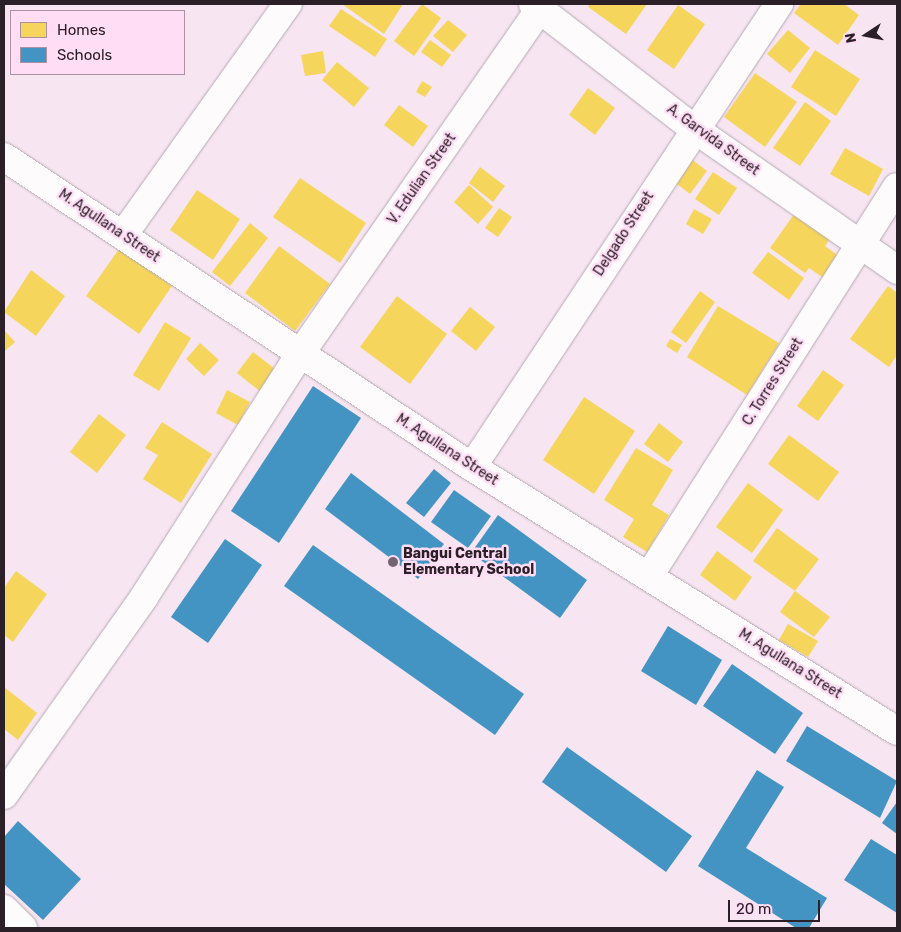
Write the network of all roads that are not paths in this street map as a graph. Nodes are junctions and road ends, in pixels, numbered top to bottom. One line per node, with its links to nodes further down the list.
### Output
1 (288, 4): 7 (street)
2 (779, 4): 4 (street, Delgado Street)
3 (539, 5): 4 (street, A. Garvida Street); 10 (street, V. Edulian Street)
4 (693, 128): 8 (street, A. Garvida Street); 11 (street, Delgado Street)
5 (4, 157): 7 (street, M. Agullana Street)
6 (897, 187): 8 (street, C. Torres Street)
7 (123, 235): 10 (street, M. Agullana Street)
8 (860, 244): 9 (street, A. Garvida Street); 12 (street, C. Torres Street)
9 (897, 270)
10 (300, 354): 11 (street, M. Agullana Street); 14 (street, V. Edulian Street)
11 (472, 467): 12 (street, M. Agullana Street)
12 (649, 576): 13 (street, M. Agullana Street)
13 (897, 731)
14 (4, 795)
15 (4, 909): 16 (street)
16 (23, 928)

